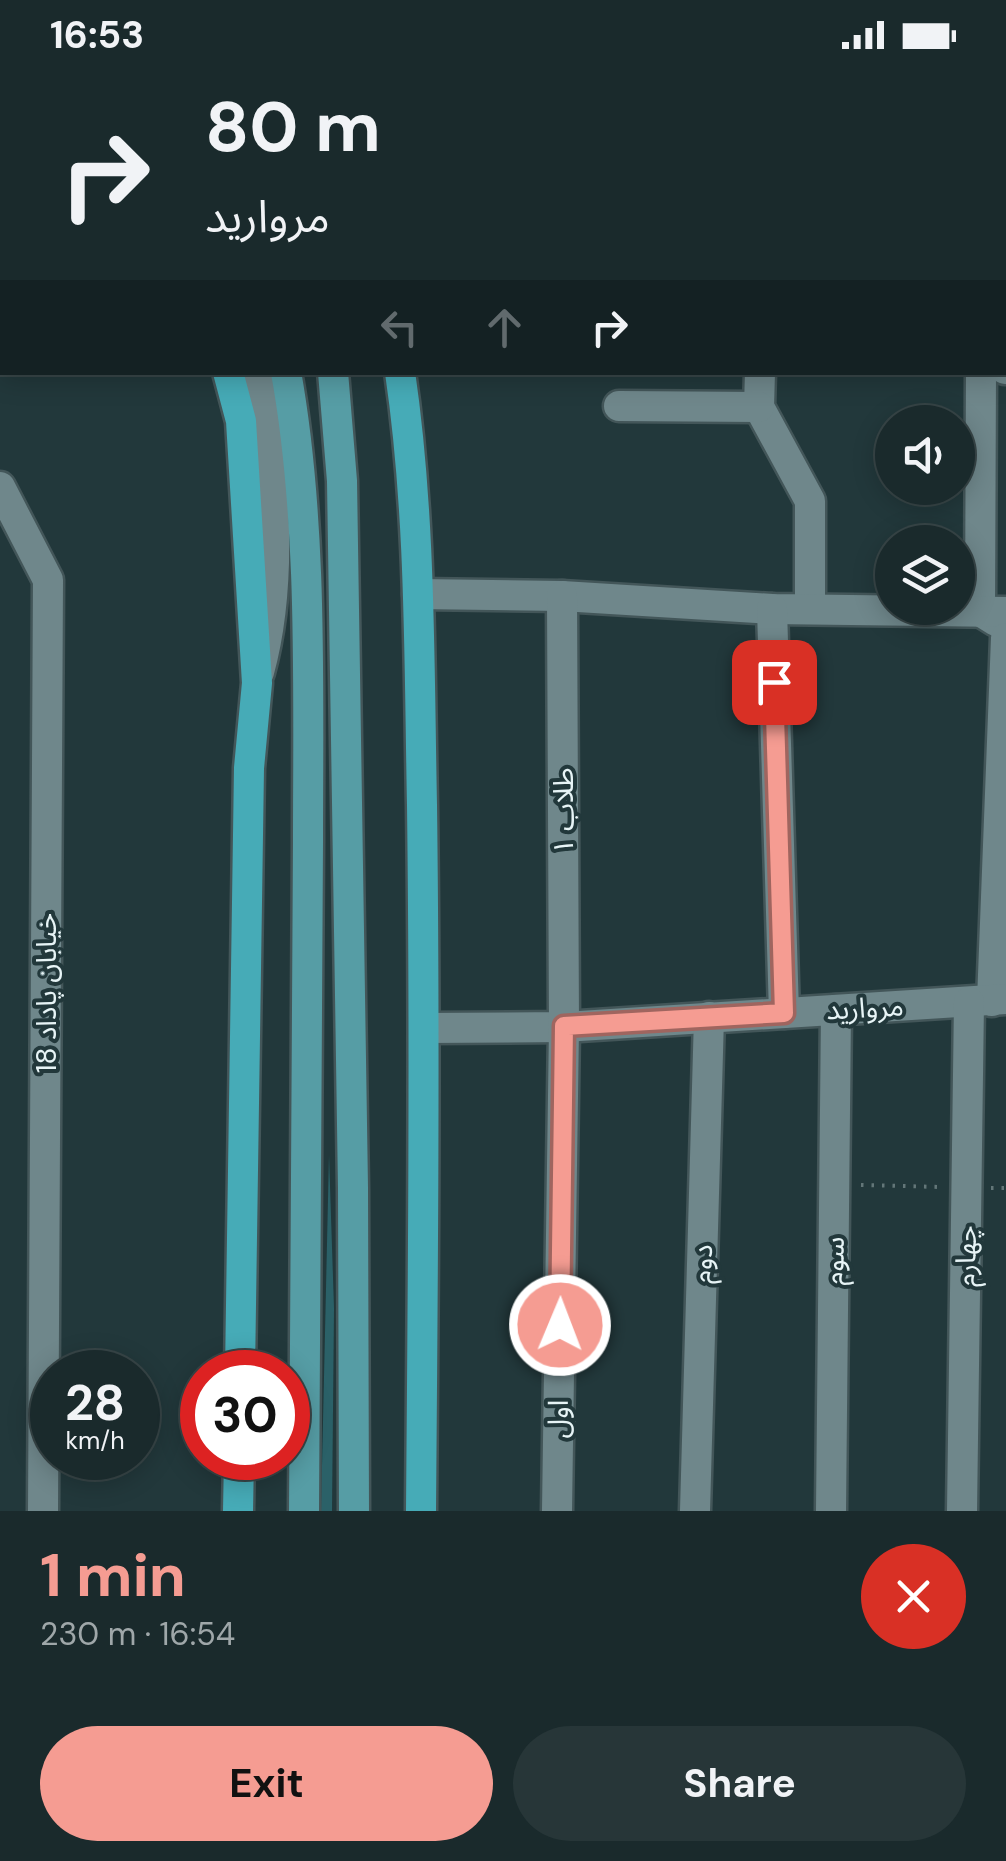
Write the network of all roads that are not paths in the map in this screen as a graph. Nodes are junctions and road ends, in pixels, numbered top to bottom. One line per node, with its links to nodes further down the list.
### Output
1 (229, 375): 17 (highway)
2 (257, 375): 17 (street)
3 (287, 375): 28 (main road)
4 (333, 375): 29 (main road)
5 (397, 375): 11 (highway)
6 (760, 375): 9 (street)
7 (981, 375): 15 (street)
8 (619, 406): 9 (street)
9 (759, 407): 13 (street)
10 (0, 487): 26 (street, خیابان پاداد 18)
11 (418, 594): 12 (street); 23 (highway)
12 (562, 596): 14 (street); 22 (street, طلاب ۱)
13 (810, 608): 14 (street); 15 (street)
14 (772, 609): 20 (street)
15 (997, 616)
16 (1006, 638): 18 (street, چهارم)
17 (256, 683): 24 (highway)
18 (989, 1001): 19 (street, مروارید); 34 (street, چهارم)
19 (836, 1010): 20 (street, مروارید); 33 (street, سوم)
20 (784, 1013): 21 (street, مروارید)
21 (709, 1017): 22 (street, مروارید); 32 (street, دوم)
22 (564, 1026): 23 (street, مروارید); 31 (street, اول)
23 (425, 1028): 30 (highway)
24 (240, 1350)
25 (238, 1480): 27 (highway)
26 (43, 1511)
27 (238, 1511)
28 (304, 1511)
29 (354, 1511)
30 (421, 1511)
31 (557, 1511)
32 (695, 1511)
33 (831, 1511)
34 (962, 1511)

